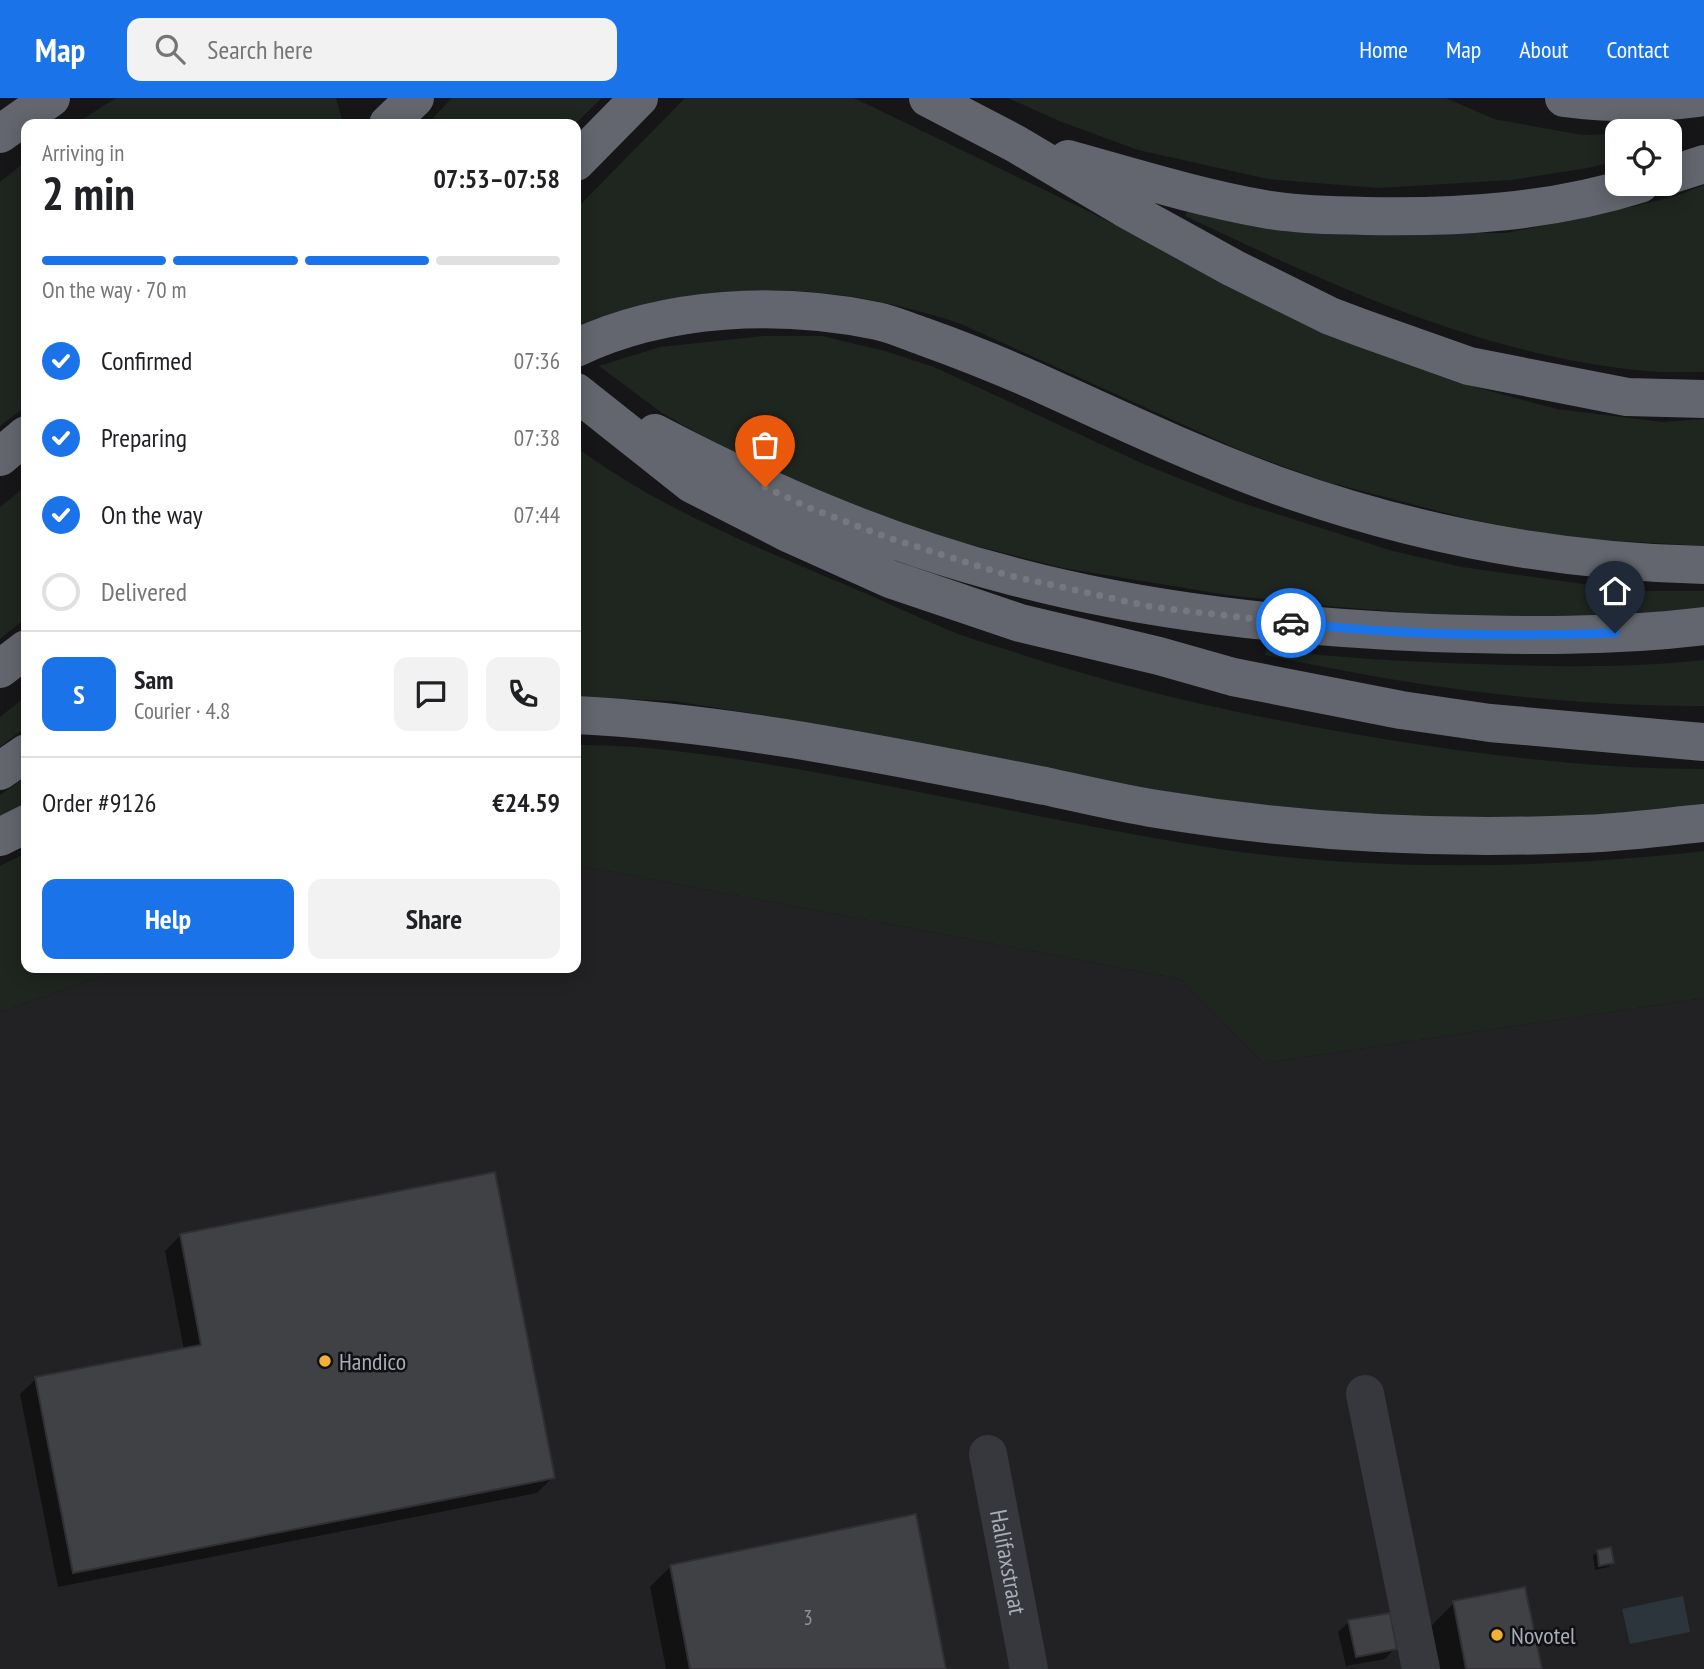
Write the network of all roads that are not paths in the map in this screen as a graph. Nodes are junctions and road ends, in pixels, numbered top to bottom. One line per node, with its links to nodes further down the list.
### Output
1 (51, 98): 8 (highway)
2 (377, 98): 10 (highway)
3 (415, 98): 11 (highway)
4 (639, 98): 14 (highway)
5 (928, 98): 13 (highway)
6 (1564, 98): 7 (highway)
7 (1698, 98)
8 (21, 119)
9 (21, 119): 12 (highway)
10 (386, 119)
11 (393, 119)
12 (0, 134)
13 (1016, 144): 17 (highway); 20 (highway)
14 (581, 157)
15 (1704, 164): 16 (highway)
16 (1682, 170)
17 (1605, 192)
18 (581, 346): 24 (highway)
19 (581, 395): 23 (highway)
20 (1704, 399)
21 (21, 439): 22 (highway)
22 (0, 457)
23 (696, 471): 25 (highway); 29 (highway)
24 (1704, 565)
25 (1704, 626)
26 (21, 653): 27 (highway)
27 (0, 669)
28 (581, 715): 32 (highway)
29 (1704, 742)
30 (21, 756): 31 (highway)
31 (0, 771)
32 (1704, 823)
33 (21, 826): 34 (highway)
34 (0, 837)
35 (1365, 1394): 38 (street)
36 (988, 1454): 37 (street, Halifaxstraat)
37 (1029, 1669)
38 (1421, 1669)

